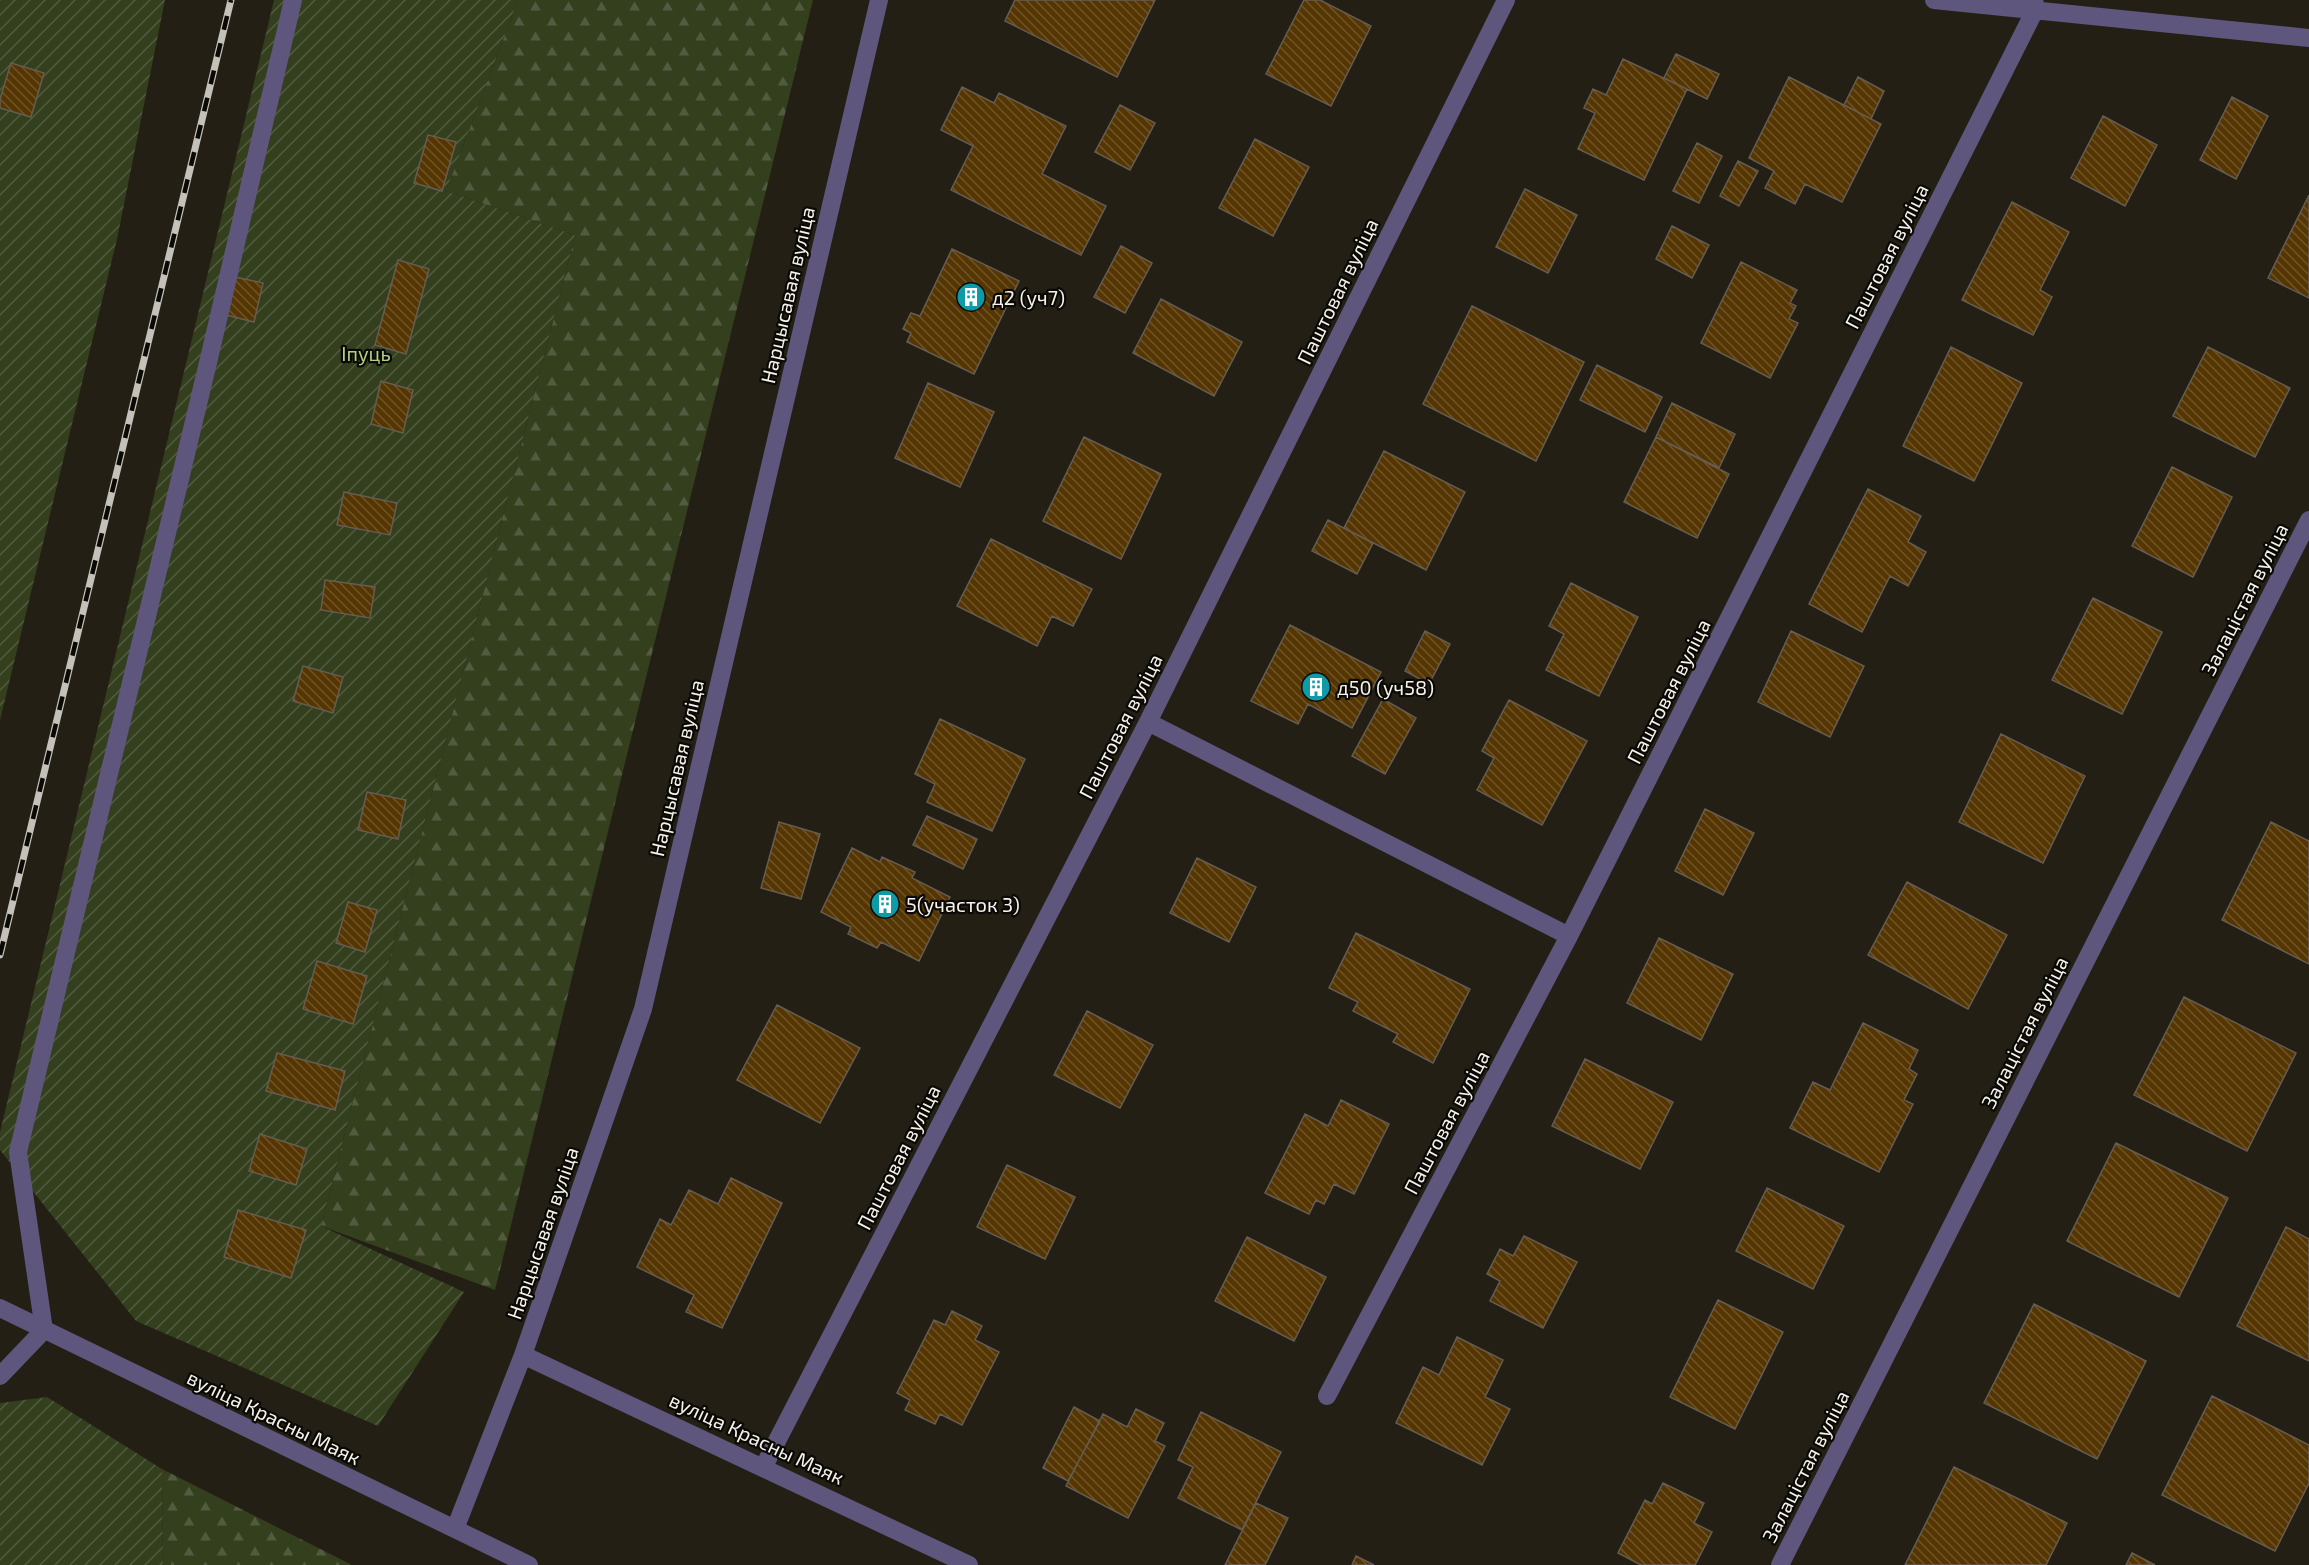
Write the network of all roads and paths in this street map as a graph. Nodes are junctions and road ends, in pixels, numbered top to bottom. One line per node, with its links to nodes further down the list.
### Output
1 (293, 0): 11 (street)
2 (879, 0): 12 (street, Нарцысавая вуліца)
3 (1506, 0): 8 (street, Паштовая вуліца)
4 (1935, 0): 5 (street)
5 (2035, 4): 6 (street); 9 (street, Паштовая вуліца)
6 (2309, 38)
7 (2309, 520): 19 (street, Залацістая вуліца)
8 (1148, 722): 9 (street); 15 (street, Паштовая вуліца)
9 (1569, 936): 14 (street, Паштовая вуліца)
10 (0, 1308): 11 (street, вуліца Красны Маяк)
11 (44, 1330): 13 (street); 16 (street, вуліца Красны Маяк)
12 (524, 1354): 15 (street, вуліца Красны Маяк); 16 (street, Нарцысавая вуліца)
13 (0, 1376)
14 (1326, 1396)
15 (764, 1466): 18 (street, вуліца Красны Маяк)
16 (455, 1529): 17 (street, вуліца Красны Маяк)
17 (529, 1565)
18 (969, 1565)
19 (1780, 1565)

